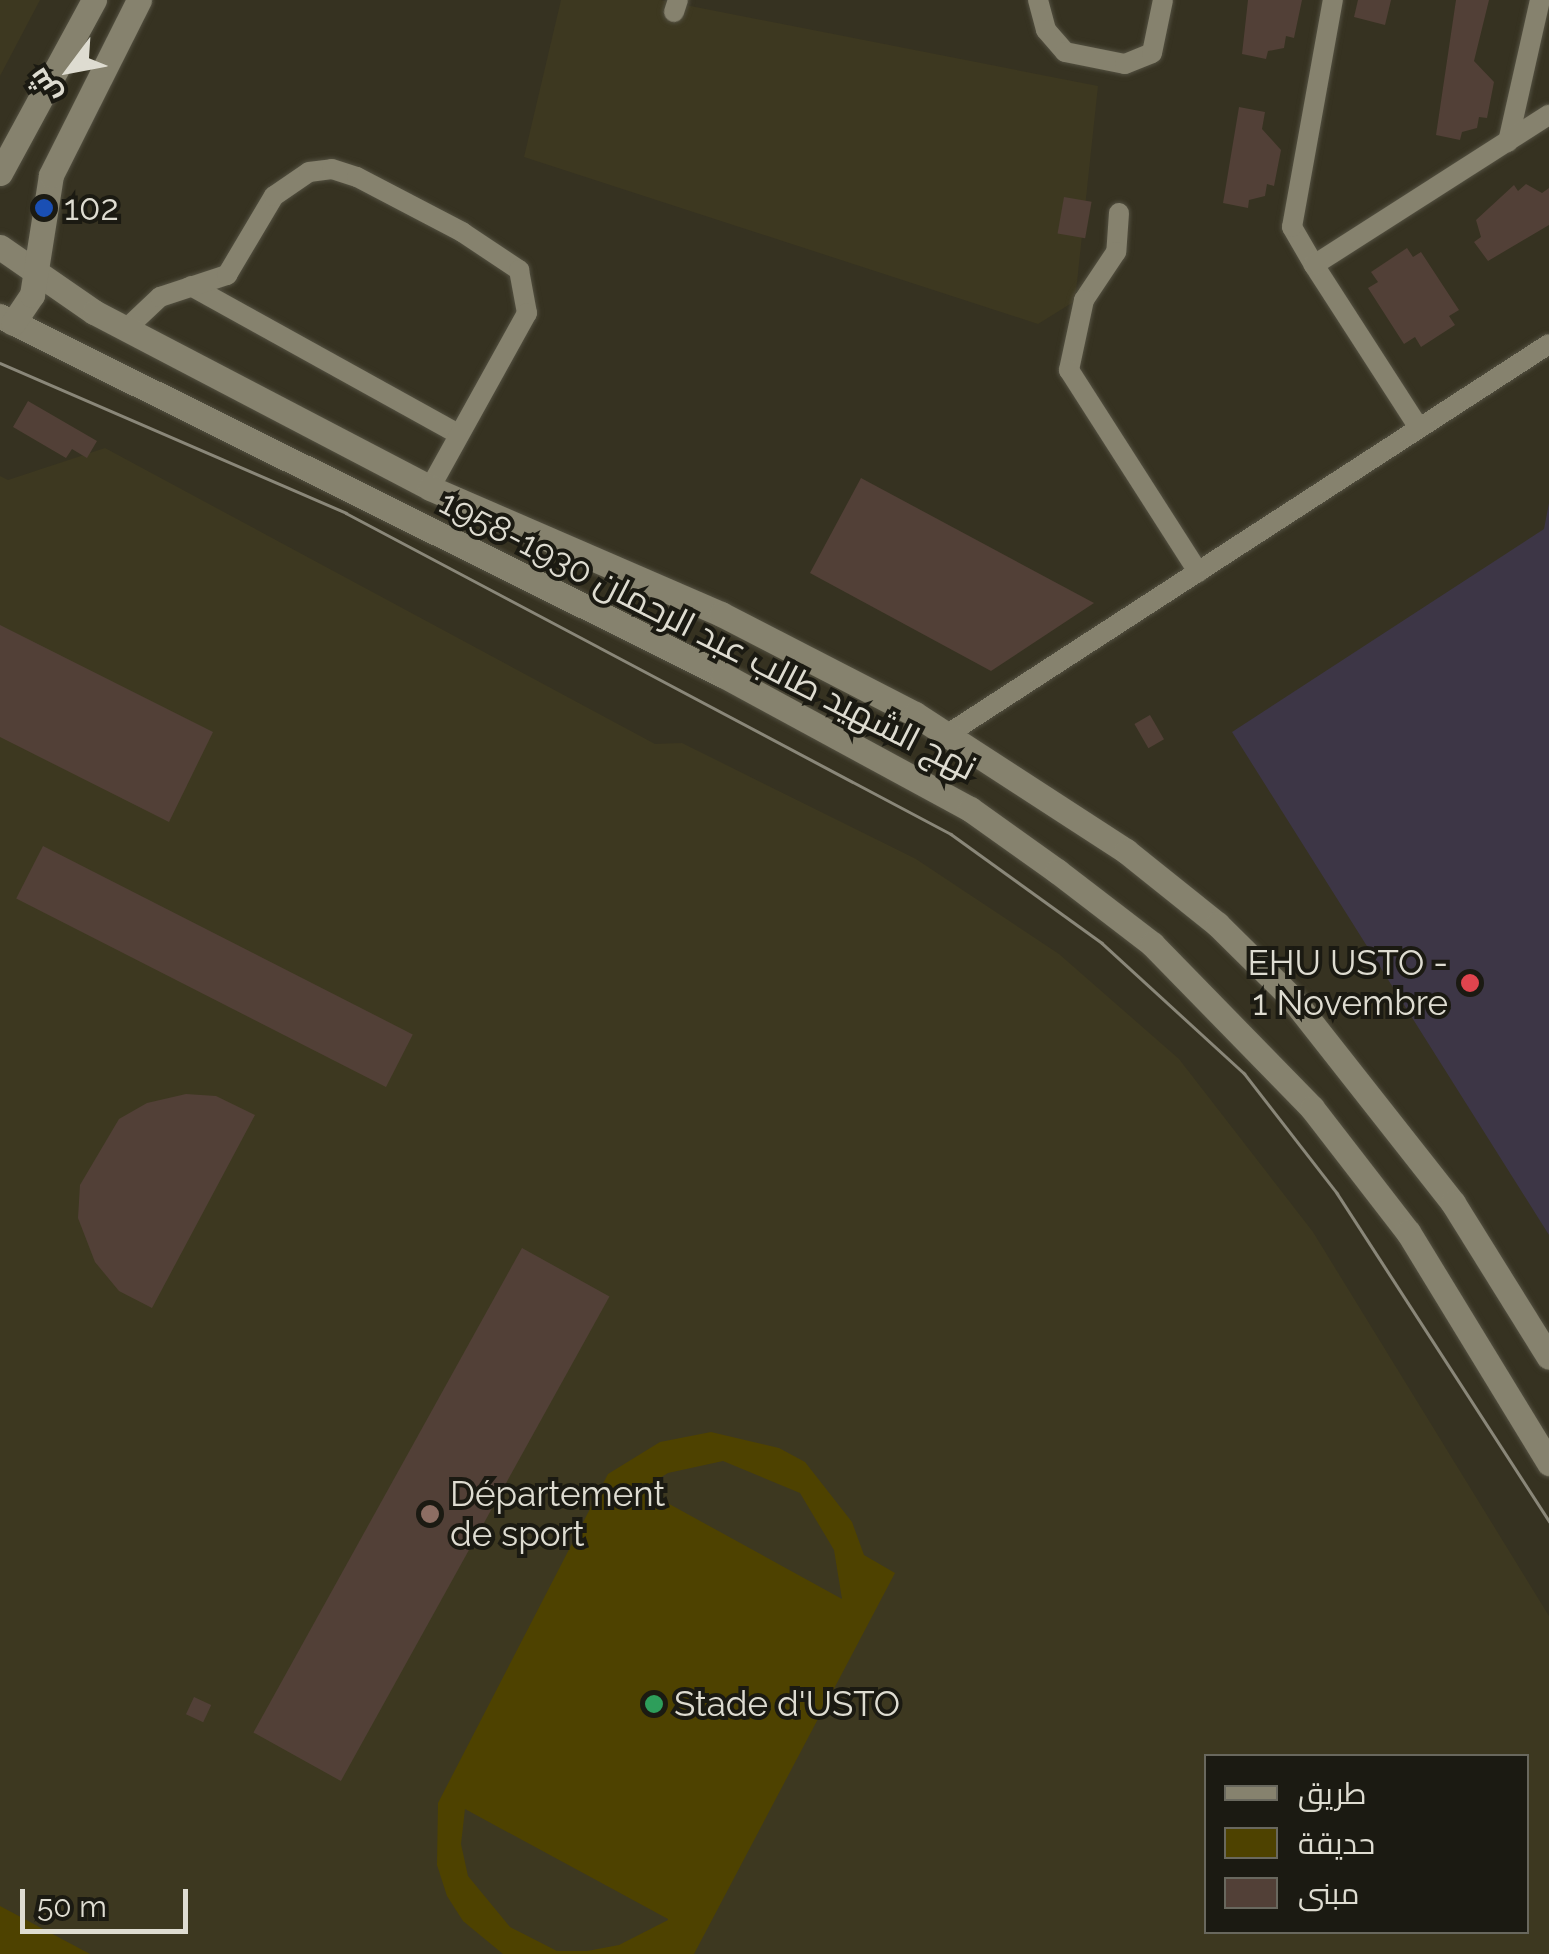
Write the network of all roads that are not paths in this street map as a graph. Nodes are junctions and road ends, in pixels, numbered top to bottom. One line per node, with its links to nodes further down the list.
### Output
1 (94, 0): 8 (main road)
2 (139, 0): 9 (main road)
3 (1038, 0): 4 (street)
4 (1163, 0)
5 (1333, 0): 14 (street)
6 (1540, 0): 10 (street)
7 (1549, 115): 10 (street)
8 (32, 117): 9 (main road); 11 (main road)
9 (68, 135): 15 (main road)
10 (1508, 142): 14 (street)
11 (0, 173)
12 (1119, 213): 23 (street)
13 (0, 247): 15 (main road, نهج الشهيد طالب عبد الرحمان 1930-1958)
14 (1314, 265): 20 (street)
15 (35, 270): 17 (main road); 18 (main road, نهج الشهيد طالب عبد الرحمان 1930-1958)
16 (191, 286): 18 (street); 21 (street); 21 (street)
17 (7, 320): 26 (main road, نهج الشهيد طالب عبد الرحمان 1930-1958)
18 (126, 329): 22 (main road, نهج الشهيد طالب عبد الرحمان 1930-1958)
19 (1549, 344): 20 (street)
20 (1419, 428): 23 (street)
21 (458, 434): 22 (street)
22 (430, 488): 24 (main road, نهج الشهيد طالب عبد الرحمان 1930-1958)
23 (1198, 572): 24 (street)
24 (948, 734): 25 (main road, نهج الشهيد طالب عبد الرحمان 1930-1958)
25 (1549, 1357)
26 (1549, 1463)

